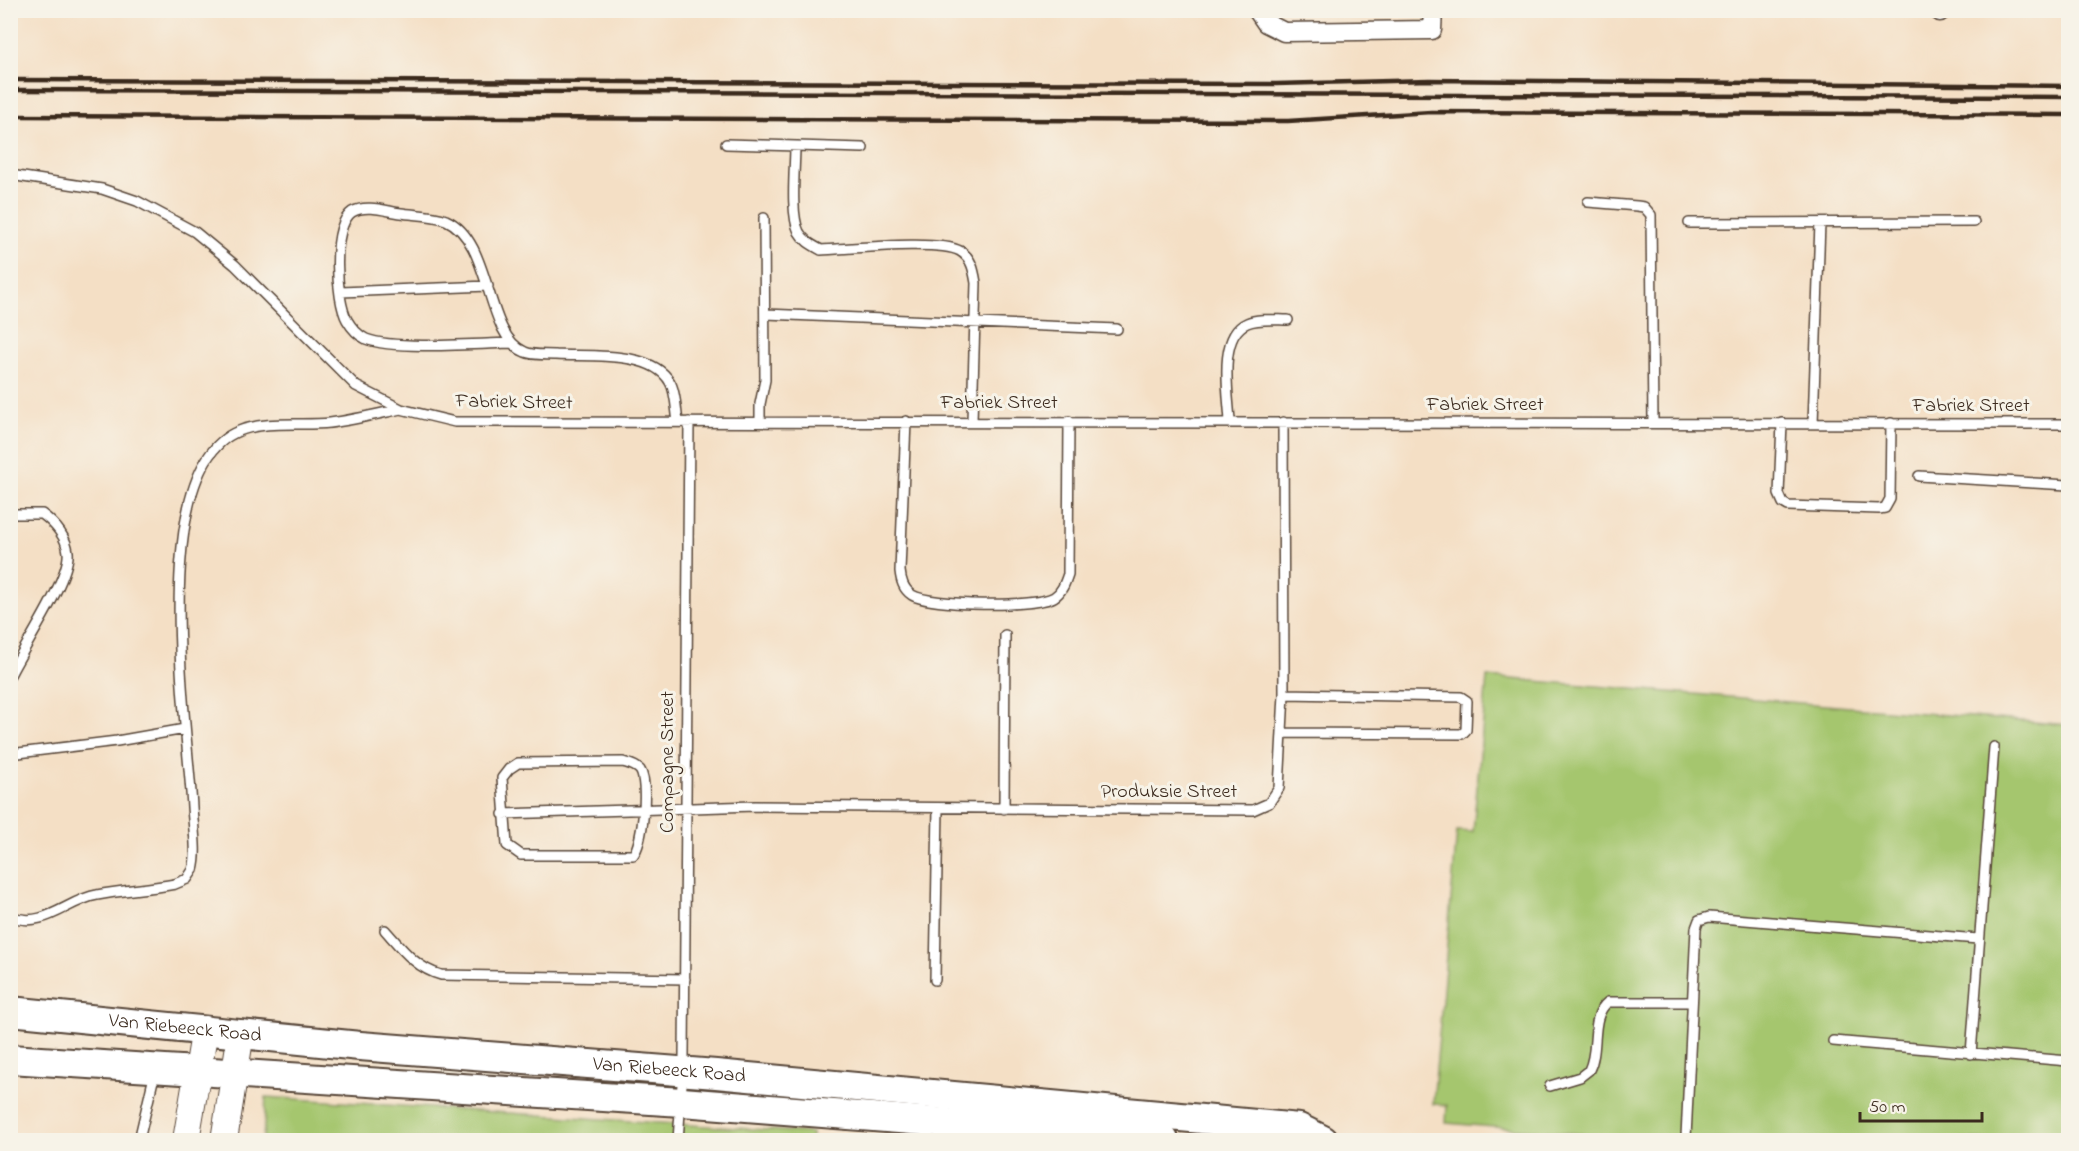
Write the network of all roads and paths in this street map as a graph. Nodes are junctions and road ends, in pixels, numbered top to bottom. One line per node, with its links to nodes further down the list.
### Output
1 (1257, 10): 2 (street)
2 (1433, 10)
3 (726, 144): 4 (lane)
4 (795, 146): 5 (lane); 16 (lane)
5 (863, 148)
6 (10, 176): 19 (lane, Fabriek Street)
7 (1588, 202): 28 (lane)
8 (764, 218): 14 (lane)
9 (1974, 222): 11 (lane)
10 (1689, 223): 11 (lane)
11 (1820, 223): 30 (lane)
12 (488, 286): 13 (lane); 13 (lane); 18 (lane)
13 (341, 292): 18 (lane)
14 (766, 314): 16 (lane); 25 (lane)
15 (1288, 320): 26 (lane)
16 (975, 324): 17 (lane); 21 (lane)
17 (1117, 329)
18 (511, 343): 23 (lane)
19 (401, 409): 23 (lane, Fabriek Street); 39 (lane)
20 (906, 421): 21 (lane, Fabriek Street); 22 (lane); 25 (lane, Fabriek Street)
21 (972, 421): 22 (lane, Fabriek Street)
22 (1069, 421): 26 (lane, Fabriek Street)
23 (678, 422): 24 (lane, Fabriek Street)
24 (689, 422): 25 (lane, Fabriek Street); 46 (lane, Compagne Street)
25 (760, 422)
26 (1230, 422): 27 (lane, Fabriek Street)
27 (1283, 422): 28 (lane, Fabriek Street); 38 (lane, Produksie Street)
28 (1653, 423): 29 (lane, Fabriek Street)
29 (1782, 423): 30 (lane, Fabriek Street); 31 (lane)
30 (1813, 423): 31 (lane, Fabriek Street)
31 (1891, 423): 32 (lane, Fabriek Street)
32 (2068, 424)
33 (1919, 476): 34 (lane)
34 (2068, 485)
35 (10, 514): 37 (lane)
36 (1005, 634): 45 (lane)
37 (10, 675)
38 (1284, 694): 40 (lane, Produksie Street); 40 (lane)
39 (185, 729): 42 (lane); 48 (lane)
40 (1283, 734): 45 (lane, Produksie Street)
41 (1994, 747): 50 (lane)
42 (10, 754)
43 (939, 808): 45 (lane, Produksie Street); 46 (lane, Produksie Street); 52 (lane)
44 (644, 809): 46 (lane, Produksie Street); 47 (lane, Produksie Street); 47 (lane); 47 (lane)
45 (1004, 809)
46 (685, 810): 51 (lane, Compagne Street)
47 (503, 814)
48 (10, 916)
49 (385, 930): 51 (lane)
50 (1978, 939): 53 (lane); 58 (lane)
51 (685, 979): 64 (lane, Compagne Street)
52 (935, 980)
53 (1691, 1002): 65 (lane); 67 (lane)
54 (10, 1011): 55 (main road, Van Riebeeck Road)
55 (205, 1029): 56 (main road, Van Riebeeck Road); 62 (street)
56 (241, 1033): 63 (street); 64 (main road, Van Riebeeck Road)
57 (1833, 1041): 58 (lane)
58 (1971, 1054): 60 (lane)
59 (10, 1059): 61 (main road, Van Riebeeck Road)
60 (2068, 1061)
61 (156, 1067): 62 (main road, Van Riebeeck Road); 68 (lane)
62 (199, 1069): 63 (main road, Van Riebeeck Road); 69 (street)
63 (234, 1071): 66 (main road, Van Riebeeck Road); 70 (street)
64 (684, 1072): 66 (lane, Compagne Street); 73 (main road, Van Riebeeck Road)
65 (1550, 1086)
66 (682, 1102): 71 (lane, Compagne Street); 72 (main road, Van Riebeeck Road)
67 (1686, 1137)
68 (139, 1140)
69 (186, 1140)
70 (224, 1140)
71 (678, 1140)
72 (1153, 1140)
73 (1323, 1140)

